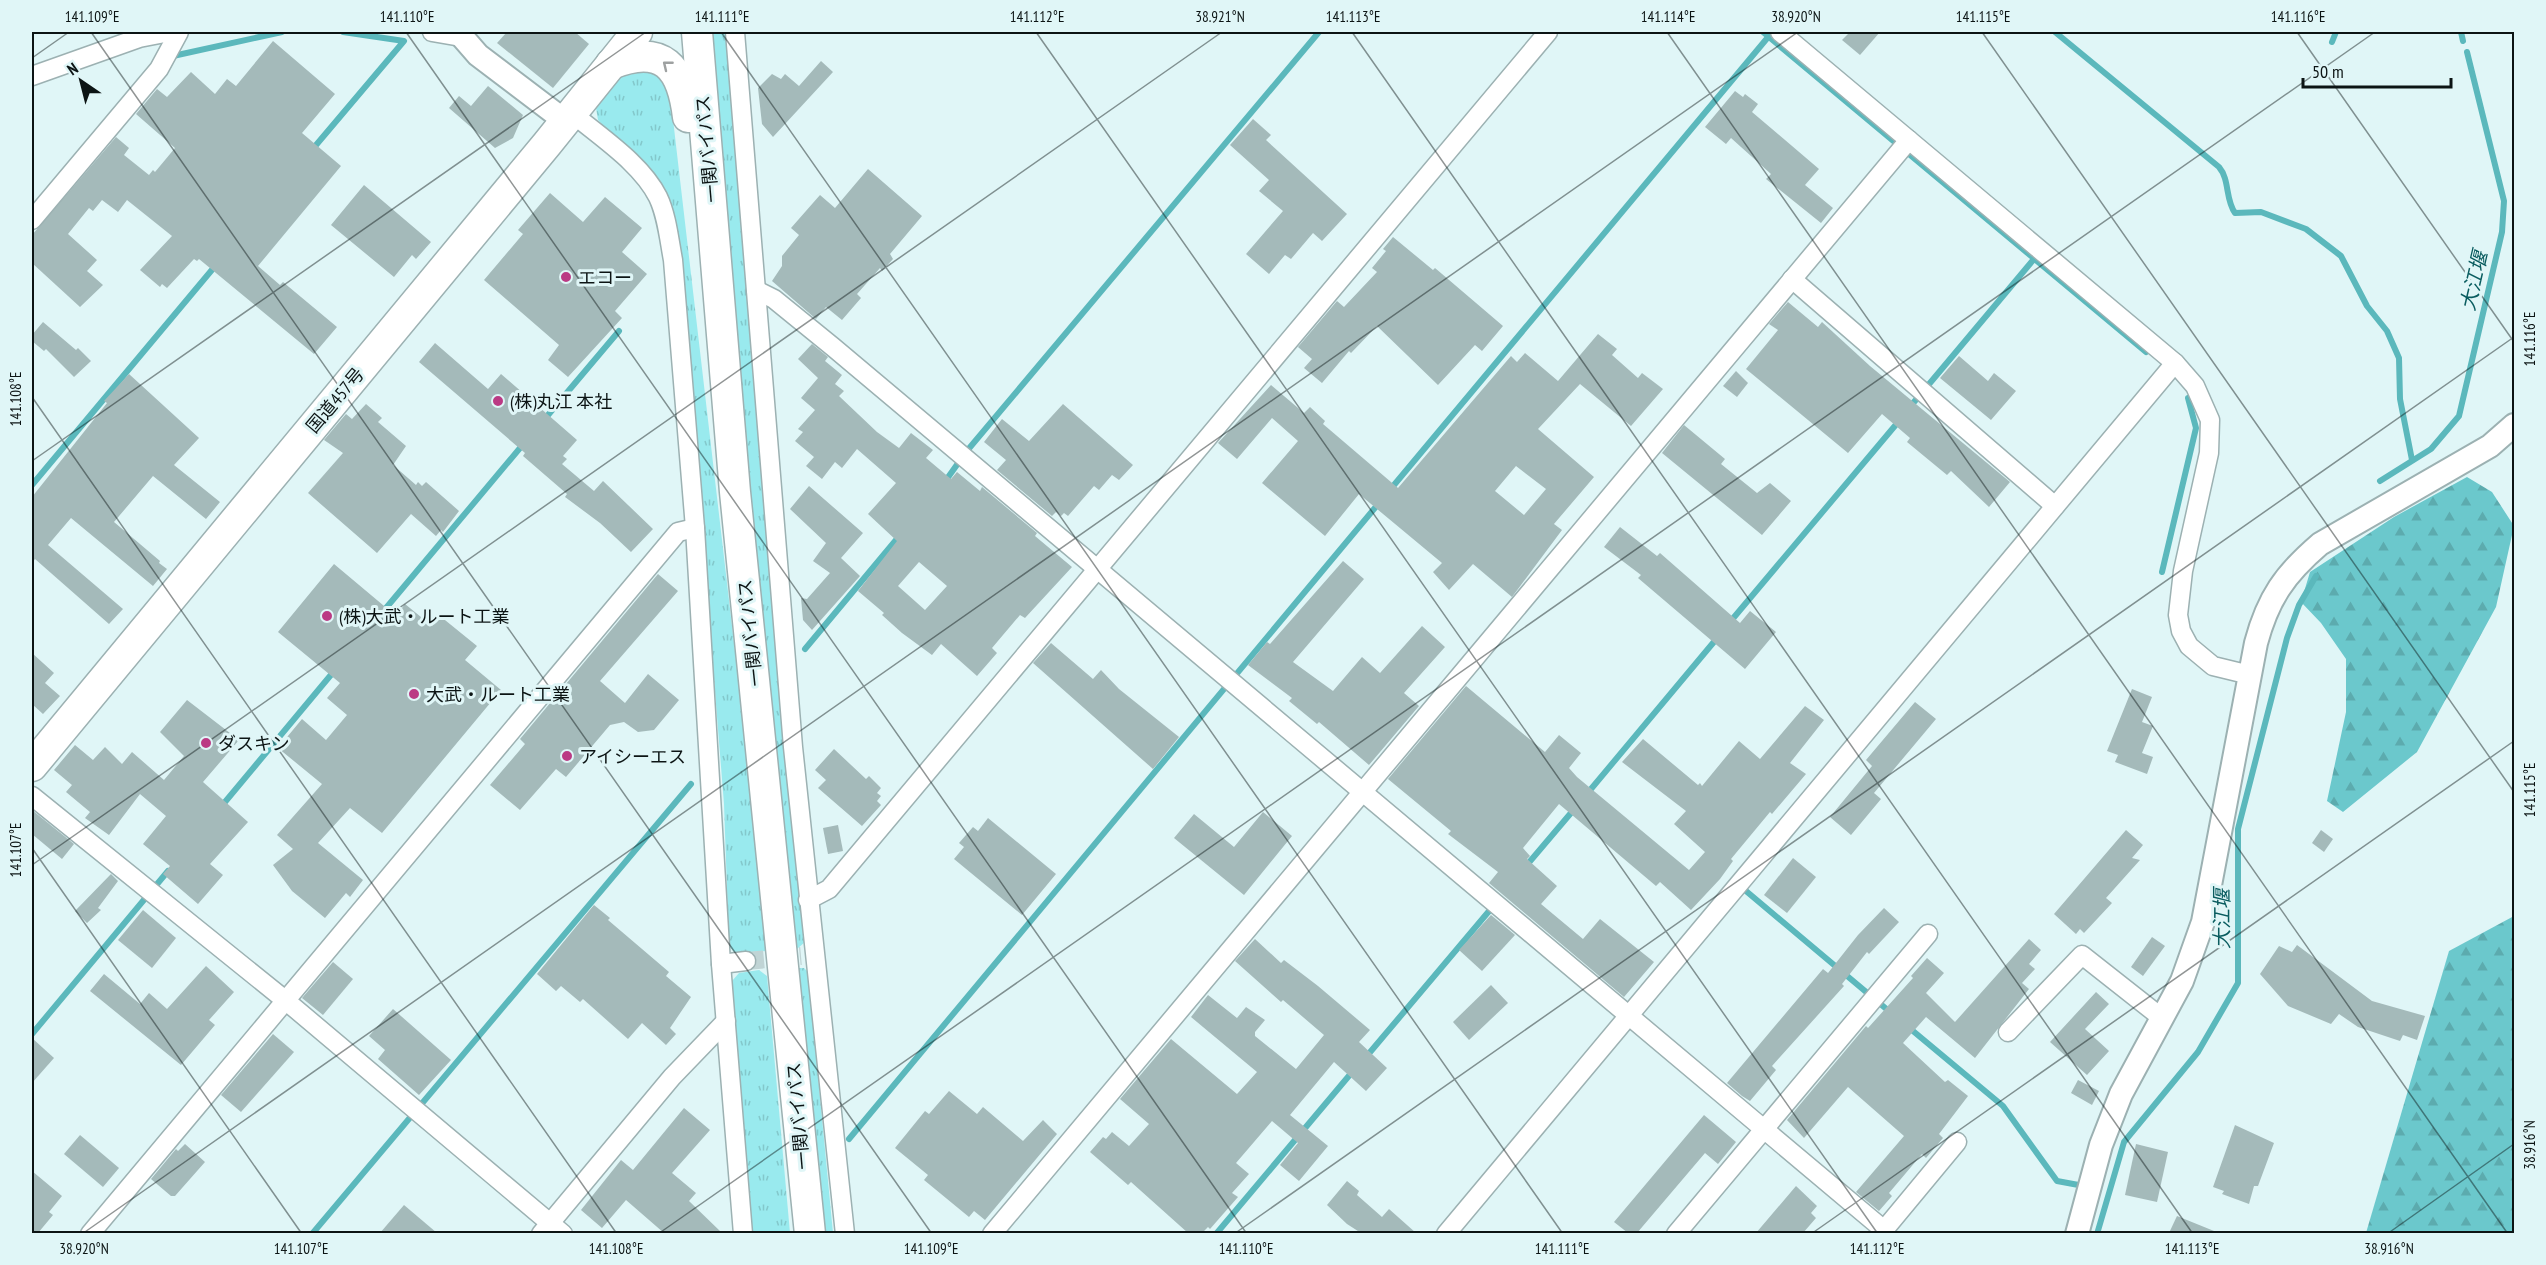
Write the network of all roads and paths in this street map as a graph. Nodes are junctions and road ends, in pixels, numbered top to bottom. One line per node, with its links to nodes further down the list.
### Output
1 (170, 32): 11 (street)
2 (179, 32): 14 (street)
3 (432, 32): 9 (street)
4 (637, 32): 10 (highway, 国道457号)
5 (697, 32): 19 (highway, 一関バイパス)
6 (735, 32): 16 (street)
7 (1548, 32): 22 (street)
8 (1780, 32): 13 (street)
9 (459, 34): 12 (street)
10 (611, 64): 12 (highway, 国道457号); 19 (highway, one-way to 10)
11 (32, 76)
12 (568, 117): 21 (street); 24 (highway, 国道457号)
13 (1909, 140): 15 (street); 17 (street)
14 (32, 220)
15 (1792, 279): 20 (street); 25 (street)
16 (756, 290): 22 (street); 27 (street)
17 (2175, 363): 20 (street); 23 (street)
18 (2514, 425): 23 (street)
19 (735, 492): 41 (highway, 一関バイパス)
20 (2055, 506): 32 (street)
21 (696, 528): 30 (street); 31 (street)
22 (1096, 571): 25 (street); 27 (street)
23 (2250, 675): 33 (street)
24 (32, 766)
25 (1361, 793): 32 (street); 43 (street)
26 (32, 796): 31 (street)
27 (808, 900): 42 (street)
28 (1928, 934): 36 (street)
29 (746, 961): 30 (street)
30 (721, 964): 34 (street)
31 (285, 1000): 38 (street); 39 (street)
32 (1627, 1017): 36 (street); 44 (street)
33 (2162, 1018): 35 (street); 46 (street)
34 (726, 1021): 38 (street); 40 (street)
35 (2008, 1032)
36 (1764, 1130): 37 (street); 45 (street)
37 (1957, 1142)
38 (551, 1230)
39 (90, 1233)
40 (743, 1233)
41 (810, 1233)
42 (844, 1233)
43 (992, 1233)
44 (1446, 1233)
45 (1676, 1233)
46 (2077, 1233)

